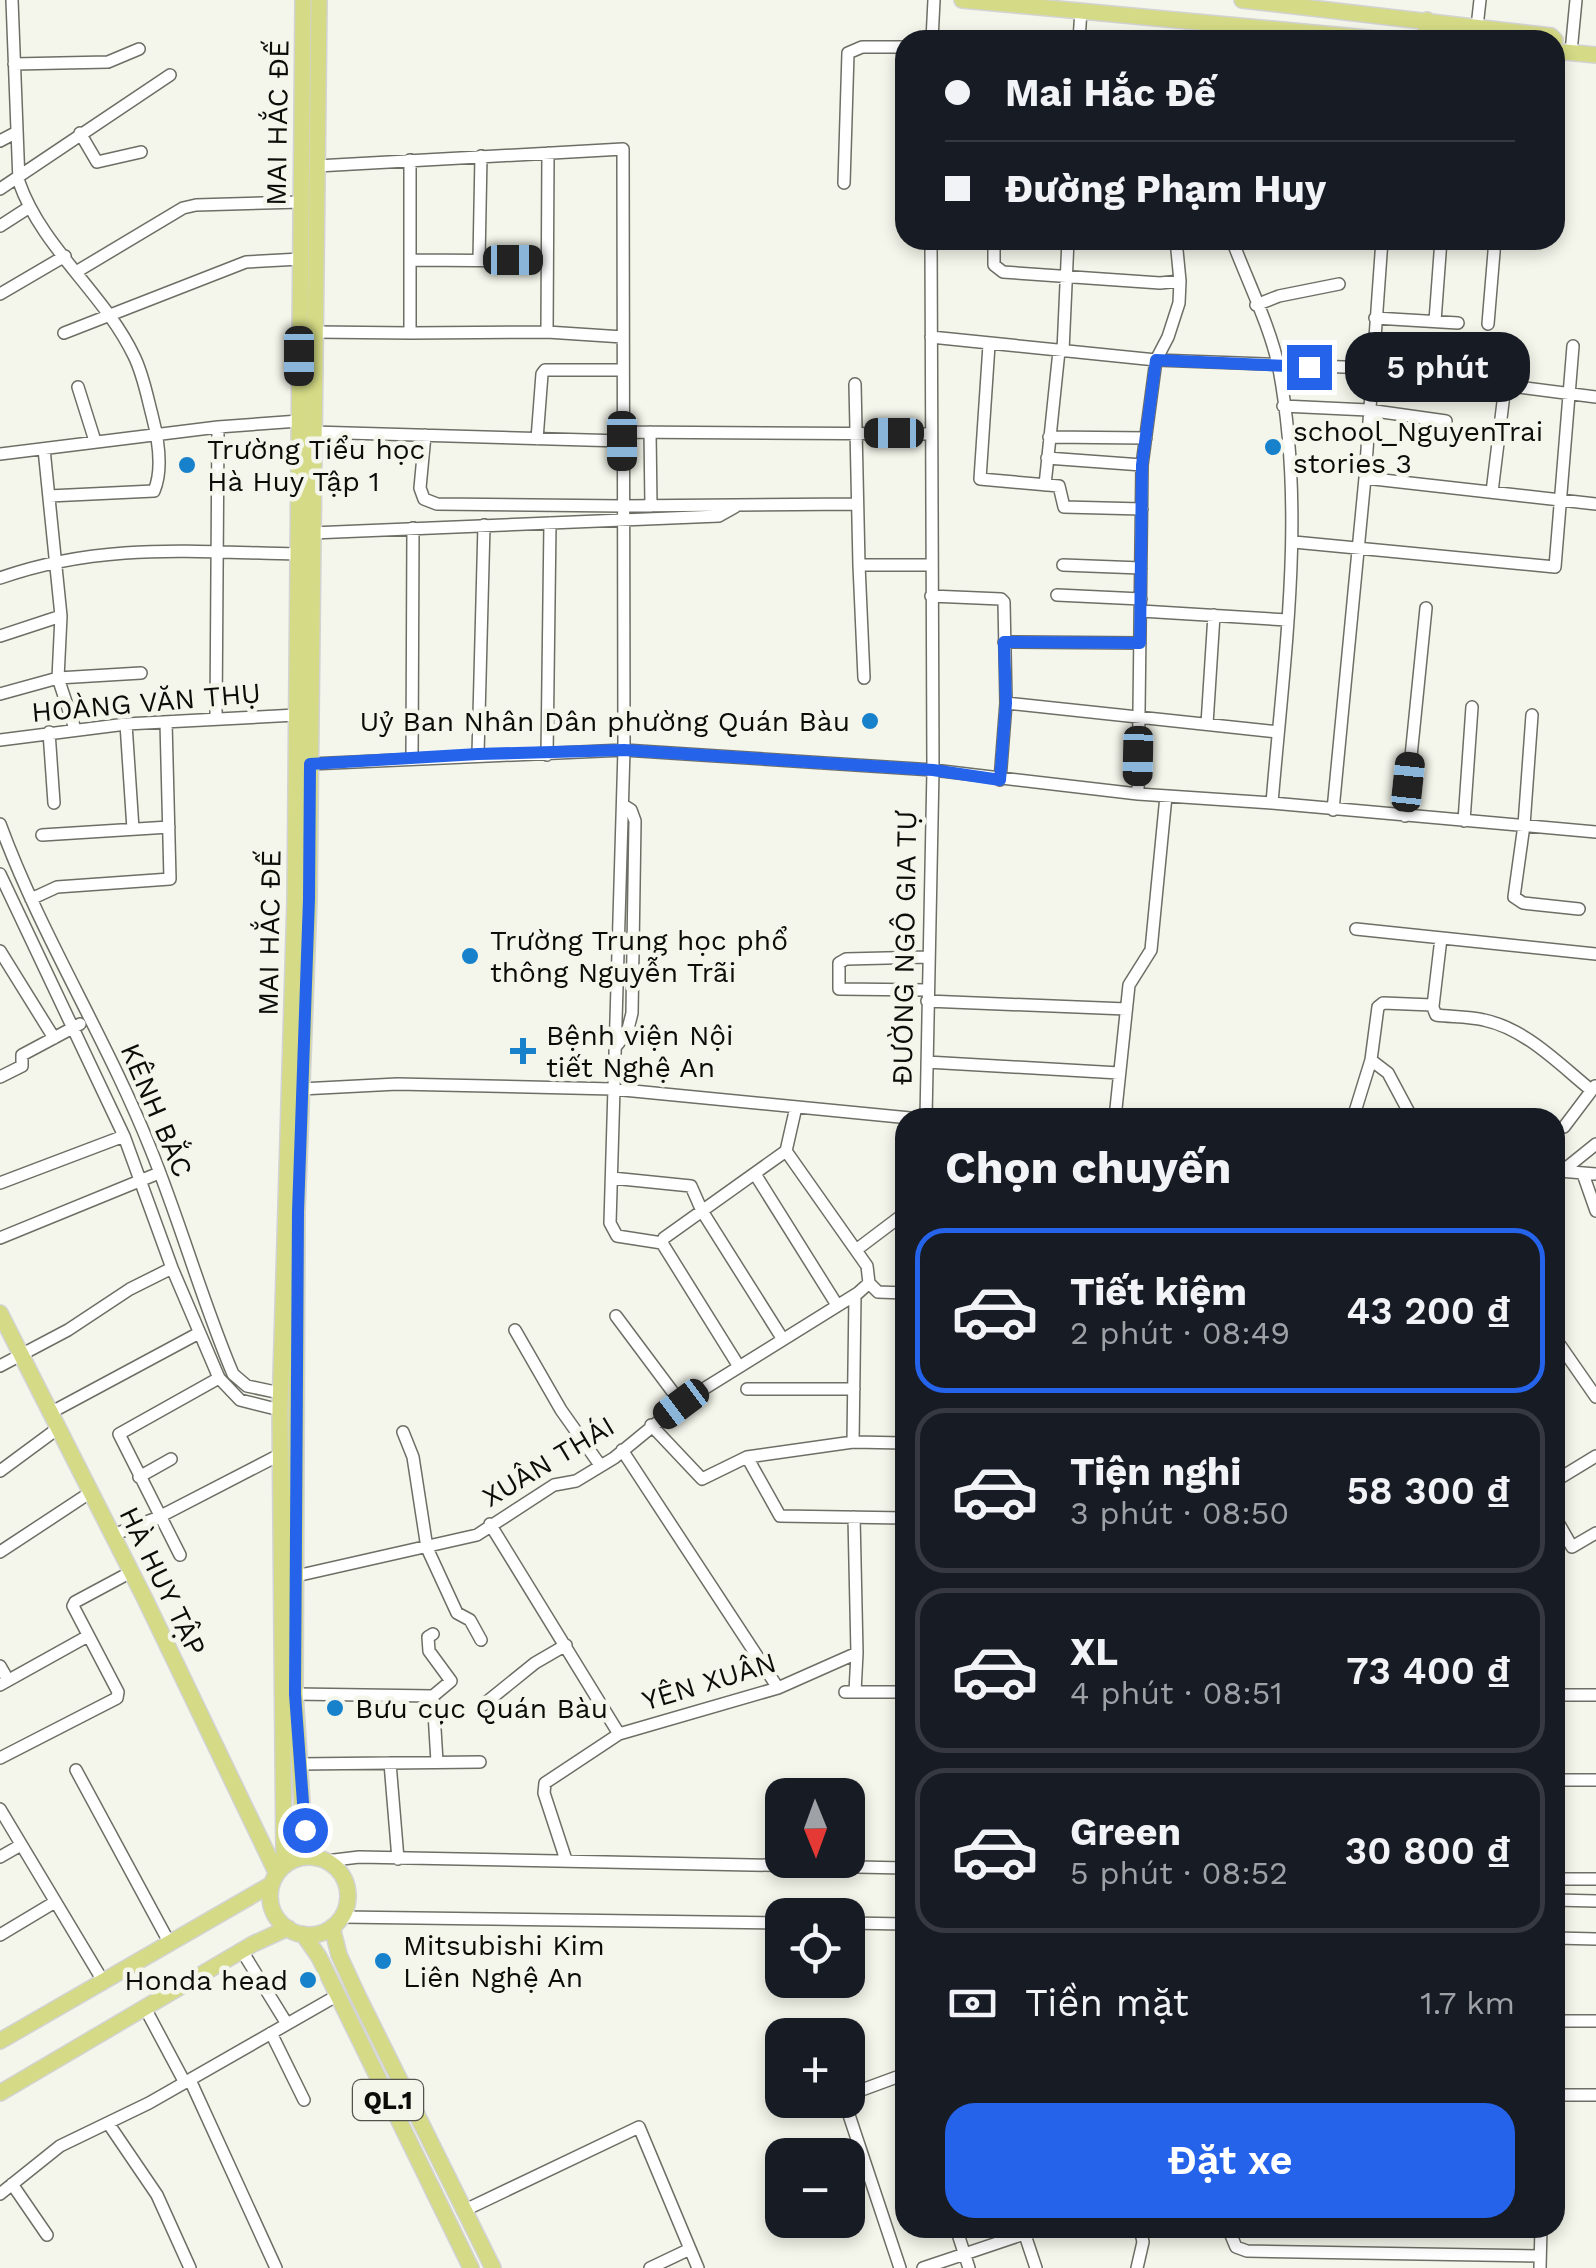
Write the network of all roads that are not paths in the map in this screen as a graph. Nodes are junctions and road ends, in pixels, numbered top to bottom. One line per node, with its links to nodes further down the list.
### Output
1 (12, 0): 26 (street)
2 (303, 0): 39 (main road, MAI HẮC ĐẾ / QL.1)
3 (319, 0): 35 (main road, MAI HẮC ĐẾ / QL.1)
4 (934, 0): 16 (street)
5 (962, 0): 12 (main road)
6 (1178, 0): 13 (main road)
7 (1242, 0): 8 (main road)
8 (1255, 0): 11 (main road)
9 (1480, 0): 15 (street)
10 (1576, 0): 21 (street)
11 (1336, 5): 14 (main road)
12 (1081, 10): 13 (main road); 17 (street)
13 (1176, 18): 18 (main road)
14 (1427, 20): 15 (main road); 19 (main road)
15 (1477, 27): 20 (main road)
16 (932, 30)
17 (1080, 30)
18 (1227, 30)
19 (1426, 30)
20 (1502, 30)
21 (1565, 33)
22 (895, 46): 37 (street)
23 (1565, 49): 25 (main road)
24 (140, 50): 26 (street)
25 (1596, 54)
26 (14, 64): 28 (street)
27 (170, 75): 29 (street)
28 (16, 132): 30 (street); 36 (street)
29 (80, 134): 31 (street); 36 (street)
30 (0, 142)
31 (140, 152)
32 (548, 153): 33 (street); 54 (street); 70 (street)
33 (480, 156): 34 (street); 53 (street)
34 (410, 160): 35 (street); 52 (street)
35 (317, 166): 66 (main road, MAI HẮC ĐẾ / QL.1)
36 (19, 178): 38 (street); 40 (street)
37 (844, 182)
38 (0, 189)
39 (301, 202): 51 (main road, MAI HẮC ĐẾ / QL.1); 55 (street)
40 (28, 208): 41 (street); 50 (street)
41 (0, 226)
42 (931, 250): 71 (street, ĐƯỜNG NGÔ GIA TỰ)
43 (994, 250): 56 (street)
44 (1067, 250): 56 (street)
45 (1177, 250): 57 (street)
46 (1236, 250): 60 (street)
47 (1381, 250): 62 (street)
48 (1441, 250): 63 (street)
49 (1494, 250): 65 (street)
50 (65, 256): 55 (street); 59 (street)
51 (300, 259): 61 (street); 87 (main road, MAI HẮC ĐẾ / QL.1)
52 (412, 260): 53 (street); 69 (street)
53 (479, 260): 54 (street)
54 (547, 260): 67 (street)
55 (76, 272): 61 (street)
56 (1066, 278): 57 (street); 75 (street)
57 (1180, 280): 76 (street)
58 (1339, 284): 60 (street)
59 (0, 294)
60 (1256, 305): 77 (street)
61 (109, 317): 68 (street); 93 (street)
62 (1375, 318): 63 (street); 78 (street)
63 (1435, 322): 64 (street)
64 (1458, 323)
65 (1488, 324)
66 (314, 332): 69 (street); 90 (main road, MAI HẮC ĐẾ / QL.1)
67 (547, 332): 69 (street); 70 (street)
68 (64, 333)
69 (410, 333)
70 (623, 336): 79 (street)
71 (931, 337): 72 (street); 94 (street, ĐƯỜNG NGÔ GIA TỰ)
72 (989, 345): 75 (street); 106 (street)
73 (1510, 346): 81 (street)
74 (1573, 346): 83 (street)
75 (1061, 351): 76 (street); 97 (street)
76 (1156, 360): 77 (street); 98 (street)
77 (1278, 366): 78 (street); 85 (street)
78 (1370, 368): 81 (street); 86 (street)
79 (622, 370): 96 (street); 99 (street)
80 (855, 384): 92 (street)
81 (1504, 384): 83 (street); 107 (street)
82 (78, 387): 100 (street)
83 (1570, 394): 84 (street); 109 (street)
84 (1596, 397)
85 (1283, 406): 86 (street); 120 (street)
86 (1368, 410): 88 (street); 105 (street)
87 (298, 421): 89 (street); 123 (main road, MAI HẮC ĐẾ / QL.1)
88 (1446, 421)
89 (218, 427): 93 (street); 122 (street)
90 (313, 432): 95 (street); 119 (main road, MAI HẮC ĐẾ / QL.1)
91 (650, 432): 92 (street); 96 (street); 113 (street)
92 (856, 433): 94 (street); 111 (street)
93 (157, 434): 100 (street); 108 (street)
94 (931, 434): 126 (street, ĐƯỜNG NGÔ GIA TỰ)
95 (425, 435): 99 (street); 115 (street)
96 (622, 436): 99 (street); 115 (street)
97 (1049, 437): 98 (street); 103 (street)
98 (1146, 438): 104 (street)
99 (538, 439)
100 (95, 441): 101 (street)
101 (44, 449): 102 (street); 108 (street)
102 (0, 454)
103 (1047, 458): 104 (street); 106 (street)
104 (1142, 465): 114 (street)
105 (1365, 478): 107 (street); 121 (street)
106 (1044, 485): 114 (street)
107 (1492, 492): 109 (street)
108 (49, 496): 124 (street)
109 (1562, 500): 112 (street); 121 (street)
110 (739, 504): 111 (street); 113 (street); 115 (street)
111 (856, 504): 125 (street)
112 (1596, 504)
113 (651, 506): 115 (street)
114 (1142, 509): 128 (street)
115 (622, 512): 116 (street); 158 (street)
116 (550, 523): 117 (street); 160 (street)
117 (484, 525): 118 (street); 159 (street)
118 (413, 528): 119 (street); 161 (street)
119 (312, 533): 134 (main road, MAI HẮC ĐẾ / QL.1)
120 (1294, 542): 121 (street); 137 (street)
121 (1358, 548): 170 (street)
122 (216, 552): 123 (street); 124 (street); 150 (street)
123 (297, 554): 134 (main road, MAI HẮC ĐẾ / QL.1)
124 (56, 564): 129 (street); 136 (street)
125 (859, 565): 126 (street); 143 (street)
126 (931, 565): 131 (street, ĐƯỜNG NGÔ GIA TỰ)
127 (1063, 565): 128 (street)
128 (1141, 568): 132 (street)
129 (0, 578)
130 (1057, 595): 132 (street)
131 (931, 596): 139 (street); 163 (street, ĐƯỜNG NGÔ GIA TỰ)
132 (1141, 605): 135 (street); 140 (street)
133 (1426, 608): 171 (street)
134 (304, 612): 147 (main road, MAI HẮC ĐẾ / QL.1); 162 (main road, MAI HẮC ĐẾ / QL.1)
135 (1214, 615): 137 (street); 153 (street)
136 (61, 616): 138 (street); 142 (street)
137 (1287, 620): 156 (street)
138 (0, 636)
139 (1004, 642): 140 (street); 145 (street)
140 (1140, 643): 149 (street)
141 (141, 673): 142 (street)
142 (58, 678): 144 (street); 154 (street)
143 (864, 678)
144 (0, 694)
145 (1006, 703): 149 (street); 164 (street)
146 (1472, 708): 172 (street)
147 (296, 715): 150 (street, HOÀNG VĂN THỤ); 181 (main road, MAI HẮC ĐẾ / QL.1)
148 (1532, 715): 174 (street)
149 (1139, 717): 153 (street); 165 (street)
150 (216, 719): 151 (street, HOÀNG VĂN THỤ)
151 (166, 722): 152 (street, HOÀNG VĂN THỤ); 175 (street)
152 (126, 724): 154 (street, HOÀNG VĂN THỤ); 176 (street)
153 (1207, 724): 156 (street)
154 (75, 729): 155 (street, HOÀNG VĂN THỤ)
155 (49, 732): 157 (street, HOÀNG VĂN THỤ); 168 (street)
156 (1278, 732): 167 (street)
157 (0, 740)
158 (624, 750): 160 (street); 163 (street); 169 (street)
159 (478, 754): 160 (street); 161 (street)
160 (548, 754)
161 (412, 758): 162 (street)
162 (310, 764): 181 (main road, MAI HẮC ĐẾ / QL.1)
163 (933, 770): 164 (street); 187 (street, ĐƯỜNG NGÔ GIA TỰ)
164 (1000, 780): 165 (street)
165 (1138, 794): 166 (street)
166 (1166, 796): 167 (street); 193 (street)
167 (1272, 802): 170 (street)
168 (54, 803)
169 (622, 805): 189 (street); 190 (street)
170 (1333, 810): 171 (street)
171 (1405, 816): 172 (street)
172 (1464, 821): 174 (street)
173 (0, 824): 180 (street, KÊNH BẮC)
174 (1524, 825): 177 (street); 182 (street)
175 (170, 828): 176 (street); 180 (street)
176 (133, 829): 178 (street)
177 (1596, 832)
178 (42, 835)
179 (0, 874): 195 (street, KÊNH BẮC)
180 (32, 899): 194 (street, KÊNH BẮC)
181 (302, 899): 203 (main road, MAI HẮC ĐẾ / QL.1); 222 (main road, MAI HẮC ĐẾ / QL.1)
182 (1580, 909)
183 (1356, 929): 184 (street)
184 (1441, 938): 186 (street); 192 (street)
185 (0, 951): 188 (street)
186 (1596, 954)
187 (927, 957): 191 (street, ĐƯỜNG NGÔ GIA TỰ); 191 (street)
188 (4, 967): 196 (street)
189 (619, 969): 190 (street); 197 (street)
190 (640, 969): 197 (street)
191 (927, 995): 193 (street); 199 (street, ĐƯỜNG NGÔ GIA TỰ)
192 (1434, 1006): 198 (street); 202 (street)
193 (1126, 1009): 200 (street)
194 (90, 1019): 195 (street); 216 (street, KÊNH BẮC)
195 (74, 1027): 196 (street); 212 (street, KÊNH BẮC)
196 (54, 1038): 201 (street)
197 (617, 1044): 204 (street)
198 (1371, 1060): 208 (street); 209 (street)
199 (928, 1062): 200 (street); 206 (street, ĐƯỜNG NGÔ GIA TỰ)
200 (1119, 1074): 207 (street)
201 (0, 1077)
202 (1594, 1088): 211 (street)
203 (301, 1089): 204 (street); 222 (main road, MAI HẮC ĐẾ / QL.1)
204 (615, 1090): 205 (street); 219 (street)
205 (796, 1107): 210 (street); 214 (street)
206 (926, 1108)
207 (1117, 1108)
208 (1355, 1108)
209 (1407, 1108)
210 (895, 1117)
211 (1565, 1126)
212 (124, 1136): 220 (street, KÊNH BẮC); 221 (street)
213 (1596, 1144): 215 (street)
214 (786, 1151): 217 (street); 228 (street)
215 (1565, 1168)
216 (159, 1173): 220 (street); 244 (street, KÊNH BẮC)
217 (755, 1174): 224 (street); 233 (street)
218 (1589, 1174): 223 (street)
219 (612, 1178): 224 (street); 227 (street)
220 (141, 1180): 226 (street); 229 (street, KÊNH BẮC)
221 (0, 1183)
222 (292, 1198): 247 (main road, MAI HẮC ĐẾ / QL.1); 278 (main road, MAI HẮC ĐẾ / QL.1)
223 (1596, 1210)
224 (702, 1211): 227 (street); 238 (street)
225 (895, 1221): 228 (street)
226 (0, 1238)
227 (662, 1243): 242 (street)
228 (856, 1250): 230 (street)
229 (172, 1268): 237 (street, KÊNH BẮC); 240 (street)
230 (869, 1284): 231 (street); 232 (street, XUÂN THÁI)
231 (895, 1293)
232 (855, 1294): 233 (street, XUÂN THÁI); 246 (street)
233 (837, 1306): 238 (street, XUÂN THÁI)
234 (0, 1313): 240 (main road, HÀ HUY TẬP)
235 (616, 1316): 250 (street)
236 (515, 1330): 262 (street)
237 (199, 1333): 243 (street, KÊNH BẮC); 252 (street)
238 (782, 1338): 242 (street, XUÂN THÁI)
239 (1565, 1354): 249 (street)
240 (21, 1355): 241 (street); 252 (main road, HÀ HUY TẬP)
241 (0, 1366)
242 (738, 1366): 250 (street, XUÂN THÁI)
243 (218, 1378): 248 (street, KÊNH BẮC); 265 (street)
244 (241, 1383): 247 (street); 248 (street)
245 (747, 1389): 246 (street)
246 (854, 1389): 255 (street)
247 (280, 1392): 251 (main road, MAI HẮC ĐẾ / QL.1)
248 (231, 1394): 251 (street)
249 (1596, 1397)
250 (681, 1404): 253 (street, XUÂN THÁI)
251 (280, 1410): 258 (main road, MAI HẮC ĐẾ / QL.1)
252 (54, 1421): 263 (street); 266 (main road, HÀ HUY TẬP)
253 (652, 1425): 257 (street, XUÂN THÁI); 260 (street)
254 (403, 1432): 274 (street)
255 (853, 1442): 256 (street); 260 (street)
256 (895, 1443)
257 (622, 1450): 262 (street, XUÂN THÁI); 286 (street)
258 (280, 1454): 268 (street); 309 (main road, MAI HẮC ĐẾ / QL.1)
259 (1596, 1456): 264 (street)
260 (747, 1458): 267 (street)
261 (171, 1459): 265 (street)
262 (600, 1465): 270 (street, XUÂN THÁI)
263 (0, 1471)
264 (1565, 1475)
265 (139, 1477): 268 (street)
266 (91, 1492): 272 (main road, HÀ HUY TẬP); 275 (street)
267 (854, 1517): 269 (street); 283 (street)
268 (159, 1518): 272 (street); 276 (street)
269 (895, 1518)
270 (490, 1524): 274 (street, XUÂN THÁI); 282 (street)
271 (1596, 1534): 273 (street)
272 (112, 1536): 277 (main road, HÀ HUY TẬP)
273 (1565, 1536)
274 (427, 1548): 278 (street, XUÂN THÁI); 281 (street)
275 (0, 1552)
276 (180, 1555)
277 (131, 1572): 280 (street); 309 (main road, HÀ HUY TẬP)
278 (296, 1576): 288 (main road, MAI HẮC ĐẾ / QL.1)
279 (433, 1634): 290 (street)
280 (88, 1636): 285 (street); 294 (street)
281 (482, 1640)
282 (566, 1645): 292 (street); 293 (street)
283 (858, 1653): 286 (street, YÊN XUÂN); 287 (street)
284 (0, 1666): 285 (street)
285 (4, 1682)
286 (778, 1688): 293 (street, YÊN XUÂN)
287 (895, 1692)
288 (295, 1694): 290 (street); 297 (main road, MAI HẮC ĐẾ / QL.1)
289 (1565, 1695): 291 (street)
290 (433, 1696): 295 (street)
291 (1596, 1696)
292 (484, 1705)
293 (618, 1734): 307 (street, YÊN XUÂN)
294 (0, 1758)
295 (437, 1762): 296 (street); 298 (street)
296 (480, 1762)
297 (299, 1764): 298 (street); 305 (main road, MAI HẮC ĐẾ / QL.1)
298 (390, 1764): 306 (street)
299 (76, 1770): 323 (street)
300 (1565, 1780): 301 (street)
301 (1596, 1780)
302 (0, 1809): 303 (street)
303 (21, 1845): 304 (street); 313 (street)
304 (0, 1858)
305 (321, 1859): 306 (street); 309 (main road); 315 (main road, QL.1)
306 (398, 1859): 307 (street)
307 (566, 1860): 308 (street)
308 (895, 1868)
309 (278, 1875): 319 (main road, QL.1); 323 (main road)
310 (1565, 1878): 311 (street)
311 (1596, 1879)
312 (1565, 1900): 314 (street)
313 (55, 1902): 320 (street); 325 (street)
314 (1596, 1902)
315 (337, 1922): 316 (street); 319 (main road); 344 (main road, QL.1)
316 (765, 1923)
317 (865, 1924): 318 (street)
318 (895, 1924)
319 (296, 1931): 324 (main road); 326 (main road, QL.1)
320 (0, 1934)
321 (1565, 1938): 322 (street)
322 (1596, 1939)
323 (168, 1942): 325 (main road)
324 (242, 1951): 327 (main road); 330 (street)
325 (102, 1981): 332 (main road)
326 (338, 1996): 330 (street); 345 (main road, QL.1)
327 (145, 2008): 334 (street); 336 (main road)
328 (1565, 2020): 329 (street)
329 (1596, 2020)
330 (287, 2024): 331 (street)
331 (272, 2033): 334 (street); 339 (street)
332 (0, 2041)
333 (895, 2078): 335 (street)
334 (187, 2082): 341 (street); 357 (street)
335 (865, 2090)
336 (0, 2093)
337 (1565, 2095): 338 (street)
338 (1596, 2096)
339 (304, 2100)
340 (852, 2118): 362 (street)
341 (108, 2123): 342 (street); 356 (street)
342 (12, 2184): 343 (street); 346 (street)
343 (0, 2194)
344 (464, 2210): 345 (main road); 352 (street); 359 (main road, QL.1)
345 (447, 2219): 358 (main road, QL.1)
346 (47, 2236)
347 (959, 2238): 354 (street)
348 (1005, 2238): 354 (street)
349 (1025, 2238): 365 (street)
350 (1142, 2238): 366 (street)
351 (1232, 2238): 353 (street)
352 (690, 2249): 360 (street); 361 (street)
353 (1312, 2252): 355 (street); 367 (street)
354 (964, 2254): 363 (street); 364 (street)
355 (1540, 2262)
356 (190, 2268)
357 (276, 2268)
358 (472, 2268)
359 (493, 2268)
360 (650, 2268)
361 (698, 2268)
362 (900, 2268)
363 (922, 2268)
364 (969, 2268)
365 (1036, 2268)
366 (1137, 2268)
367 (1313, 2268)

